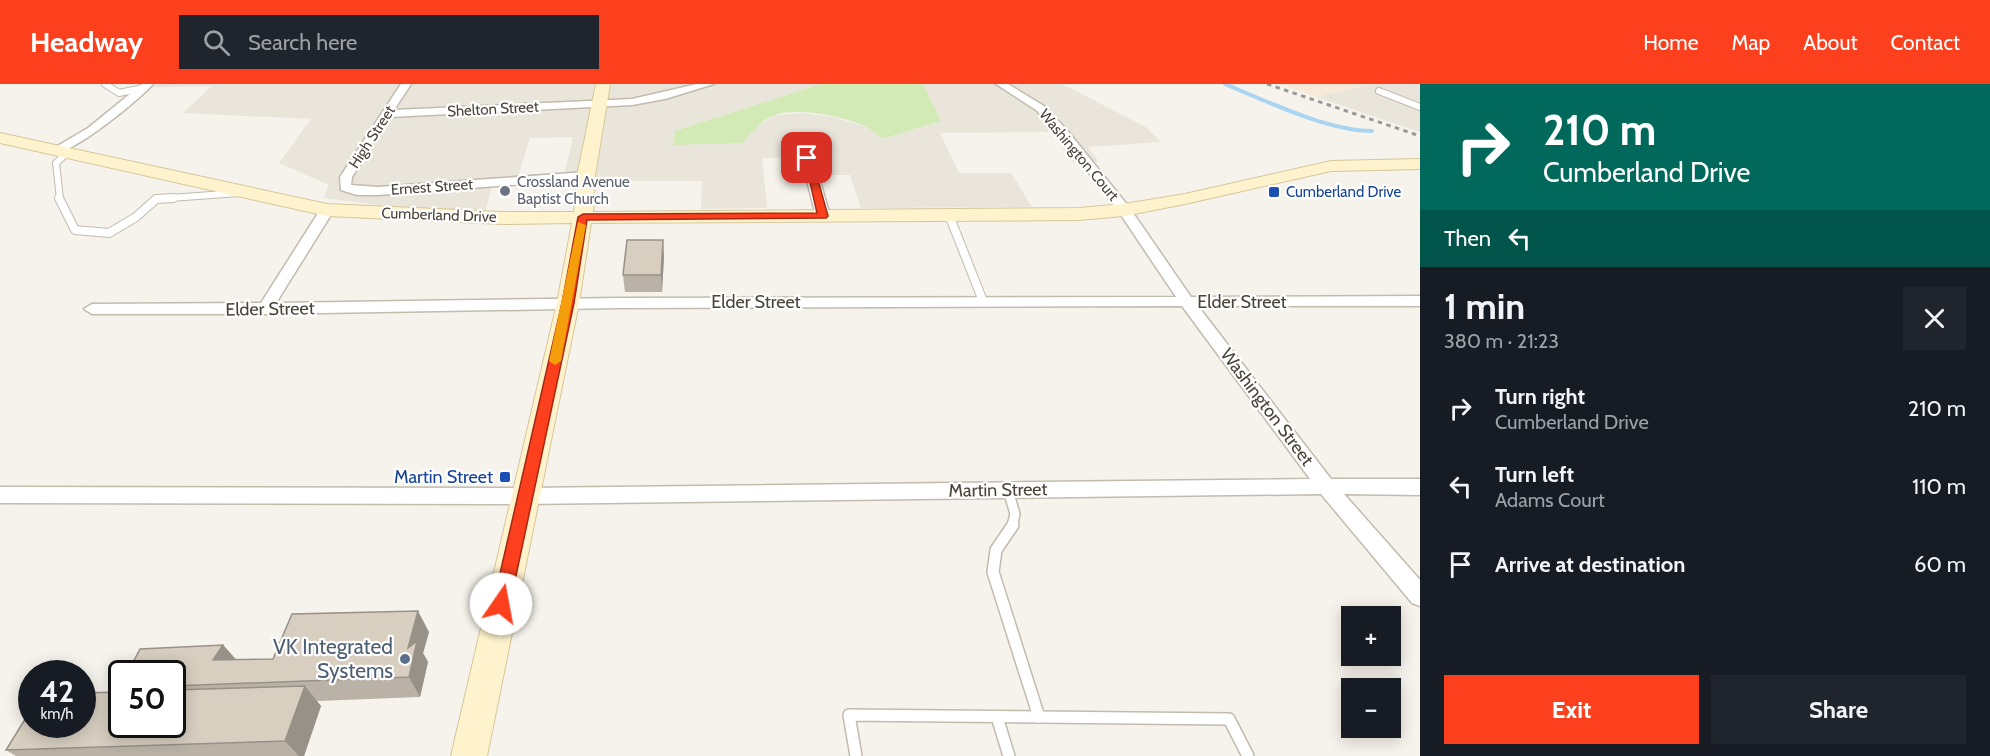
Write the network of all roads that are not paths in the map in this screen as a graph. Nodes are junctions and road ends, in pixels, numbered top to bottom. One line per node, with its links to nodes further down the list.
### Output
1 (105, 84): 6 (lane)
2 (406, 84): 10 (street, High Street)
3 (603, 84): 8 (main road)
4 (708, 84): 8 (street, Shelton Street)
5 (1001, 84): 19 (street, Washington Court)
6 (145, 86): 13 (street)
7 (1379, 91): 9 (lane)
8 (598, 105): 10 (street, Shelton Street); 15 (main road)
9 (1420, 107)
10 (387, 114): 16 (street, High Street)
11 (0, 138): 13 (main road, Cumberland Drive)
12 (815, 140): 21 (street)
13 (63, 151): 17 (main road, Cumberland Drive); 17 (lane)
14 (1420, 164): 19 (main road, Cumberland Drive)
15 (586, 176): 16 (street, Ernest Street); 22 (main road)
16 (350, 190)
17 (248, 192): 18 (main road, Cumberland Drive)
18 (327, 210): 22 (main road, Cumberland Drive); 28 (street)
19 (1124, 210): 20 (main road, Cumberland Drive); 25 (street, Washington Street)
20 (949, 215): 21 (main road, Cumberland Drive); 23 (lane)
21 (823, 216): 22 (main road, Cumberland Drive)
22 (583, 217): 26 (main road)
23 (983, 301): 25 (street, Elder Street); 26 (street, Elder Street)
24 (1420, 301): 25 (street, Elder Street)
25 (1187, 302): 29 (street, Washington Street)
26 (568, 303): 28 (street, Elder Street); 33 (main road)
27 (92, 309): 28 (street, Elder Street)
28 (265, 309)
29 (1326, 486): 30 (street, Martin Street); 31 (street, Martin Street); 34 (street, Washington Street)
30 (1420, 487)
31 (1008, 490): 33 (street, Martin Street); 36 (lane)
32 (0, 495): 33 (street, Martin Street)
33 (525, 496): 37 (main road)
34 (1420, 596)
35 (997, 717): 36 (lane); 38 (lane); 39 (lane)
36 (1039, 717): 40 (lane)
37 (469, 756)
38 (856, 756)
39 (1009, 756)
40 (1248, 756)

